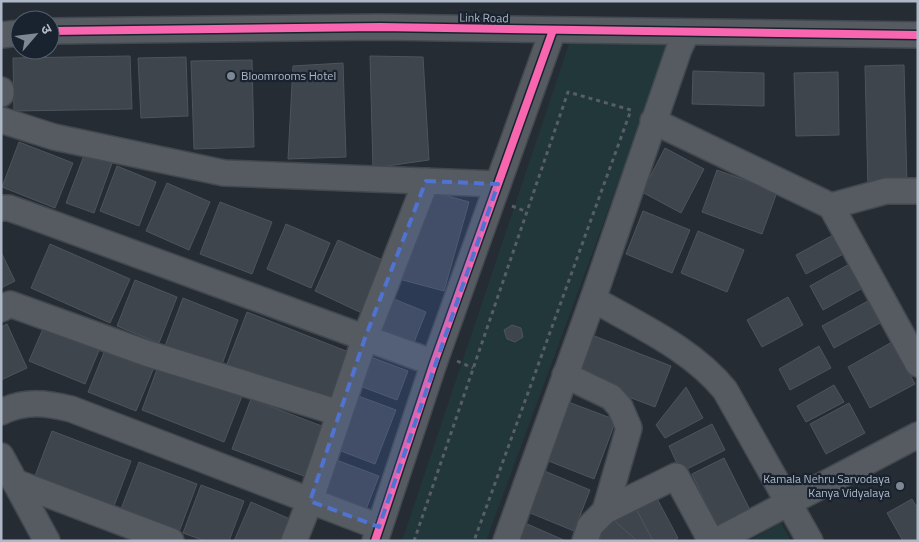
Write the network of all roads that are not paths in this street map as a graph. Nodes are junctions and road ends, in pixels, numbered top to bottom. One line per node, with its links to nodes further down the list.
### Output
1 (553, 30): 2 (street, Link Road); 3 (street, Link Road); 8 (street)
2 (60, 31)
3 (687, 32): 4 (street, Link Road); 6 (street)
4 (918, 35)
5 (1, 120): 7 (street)
6 (653, 121): 11 (street); 12 (street)
7 (426, 181): 8 (street); 14 (street)
8 (498, 184): 15 (street)
9 (918, 191): 11 (street)
10 (2, 204): 14 (street)
11 (832, 206): 16 (street)
12 (593, 299): 17 (street); 24 (street)
13 (1, 309): 19 (street)
14 (365, 338): 15 (street); 19 (street)
15 (434, 363): 26 (street)
16 (918, 364)
17 (565, 375): 25 (street); 30 (street)
18 (1, 412): 23 (street)
19 (339, 413): 23 (street)
20 (918, 435): 24 (street)
21 (1, 456): 22 (street)
22 (15, 482): 27 (street); 28 (street)
23 (310, 501): 26 (street); 29 (street)
24 (788, 503): 33 (street); 34 (street)
25 (604, 511): 31 (street); 32 (street)
26 (377, 534)
27 (47, 541)
28 (171, 541)
29 (294, 541)
30 (506, 541)
31 (585, 541)
32 (711, 541)
33 (716, 541)
34 (810, 541)

